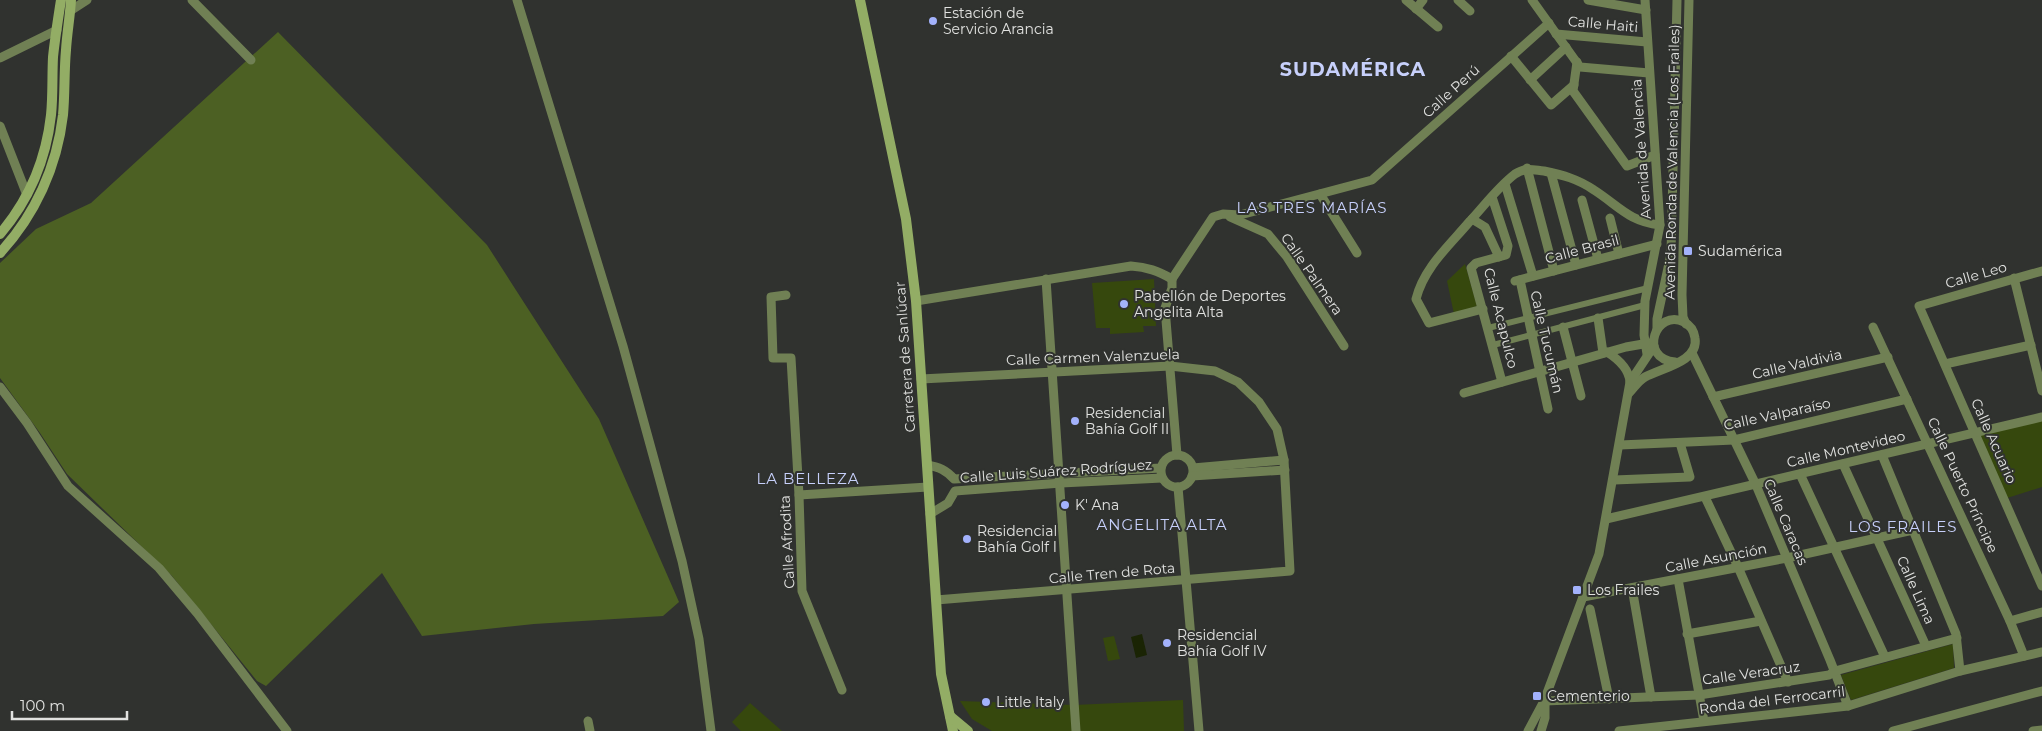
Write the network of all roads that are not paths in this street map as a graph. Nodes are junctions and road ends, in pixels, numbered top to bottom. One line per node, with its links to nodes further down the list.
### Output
1 (61, 0): 20 (main road)
2 (71, 0): 16 (main road)
3 (87, 0): 16 (street)
4 (192, 0): 26 (street)
5 (517, 0): 164 (street)
6 (860, 0): 61 (main road, Carretera de Sanlúcar)
7 (1406, 0): 15 (street)
8 (1423, 0): 15 (street)
9 (1458, 0): 17 (street)
10 (1532, 0): 18 (street)
11 (1588, 0): 14 (street)
12 (1677, 0): 71 (street, Avenida Ronda de Valencia (Los Frailes))
13 (1689, 0): 67 (street, Avenida Ronda de Valencia (Los Frailes))
14 (1646, 5): 22 (street, Avenida de Valencia)
15 (1416, 8): 19 (street)
16 (70, 11): 47 (main road)
17 (1470, 11)
18 (1549, 23): 21 (street); 24 (street, Calle Perú)
19 (1438, 27)
20 (57, 30): 25 (street); 37 (main road)
21 (1556, 34): 22 (street, Calle Haiti); 23 (street)
22 (1647, 42): 28 (street, Avenida de Valencia)
23 (1566, 47): 27 (street); 29 (street)
24 (1511, 56): 29 (street); 36 (street, Calle Perú)
25 (0, 58)
26 (251, 60)
27 (1577, 62): 28 (street); 30 (street)
28 (1649, 73): 32 (street, Avenida de Valencia)
29 (1530, 80): 30 (street)
30 (1574, 85): 32 (street)
31 (0, 126): 37 (street)
32 (1655, 154): 43 (street, Avenida de Valencia)
33 (1527, 168): 34 (street); 35 (street); 52 (street)
34 (1551, 172): 43 (street); 51 (street)
35 (1505, 184): 38 (street); 54 (street)
36 (1320, 194): 40 (street); 46 (street)
37 (27, 195): 44 (main road)
38 (1492, 197): 42 (street); 49 (street, Calle Acapulco)
39 (1582, 200): 50 (street)
40 (1223, 214): 57 (street); 76 (street, Calle Palmera)
41 (1610, 218): 48 (street)
42 (1472, 219): 49 (street); 64 (street)
43 (1660, 226): 45 (street, Avenida de Valencia)
44 (0, 234)
45 (1656, 244): 48 (street, Calle Brasil); 59 (street, Avenida de Valencia)
46 (1357, 252)
47 (0, 253)
48 (1619, 254): 50 (street, Calle Brasil)
49 (1499, 257): 64 (street, Calle Acapulco)
50 (1598, 259): 51 (street, Calle Brasil)
51 (1576, 265): 52 (street, Calle Brasil)
52 (1554, 271): 54 (street, Calle Brasil)
53 (2042, 272): 55 (street, Calle Leo)
54 (1533, 276): 58 (street, Calle Brasil)
55 (2014, 278): 63 (street, Calle Leo); 75 (street)
56 (1046, 279): 57 (street); 61 (street); 84 (street)
57 (1172, 279): 83 (street)
58 (1517, 280): 65 (street, Calle Tucumán)
59 (1648, 288): 62 (street, Avenida de Valencia); 65 (street)
60 (786, 295): 120 (street, Calle Afrodita)
61 (916, 301): 86 (main road, Carretera de Sanlúcar)
62 (1645, 305): 66 (street); 73 (street, Avenida de Valencia)
63 (1919, 306): 82 (street, Calle Acuario)
64 (1483, 309): 70 (street, Calle Acapulco)
65 (1528, 318): 70 (street); 72 (street, Calle Tucumán)
66 (1598, 318): 68 (street); 77 (street)
67 (1686, 324): 71 (street, Avenida Ronda de Valencia (Los Frailes)); 78 (street, Avenida Ronda de Valencia (Los Frailes))
68 (1562, 327): 72 (street); 80 (street)
69 (1873, 327): 79 (street, Calle Puerto Príncipe)
70 (1488, 328): 74 (street, Calle Acapulco)
71 (1657, 329): 73 (street, Avenida Ronda de Valencia (Los Frailes))
72 (1532, 335): 74 (street); 85 (street, Calle Tucumán)
73 (1651, 344): 77 (street); 81 (street); 88 (street, Avenida de Valencia)
74 (1493, 345): 87 (street, Calle Acapulco)
75 (2030, 345): 82 (street); 90 (street)
76 (1344, 346)
77 (1605, 353): 80 (street); 88 (street)
78 (1692, 353): 81 (street); 94 (street, Calle Caracas)
79 (1888, 357): 94 (street, Calle Valdivia); 95 (street, Calle Puerto Príncipe)
80 (1572, 362): 85 (street); 93 (street)
81 (1675, 362): 92 (street)
82 (1945, 364): 98 (street, Calle Acuario)
83 (1170, 366): 84 (street, Calle Carmen Valenzuela); 103 (street); 107 (street, Calle Carmen Valenzuela)
84 (1053, 371): 86 (street, Calle Carmen Valenzuela); 109 (street)
85 (1540, 372): 87 (street); 96 (street, Calle Tucumán)
86 (921, 379): 106 (main road, Carretera de Sanlúcar)
87 (1502, 382): 91 (street)
88 (1630, 382): 92 (street)
89 (0, 387): 162 (street)
90 (2042, 391)
91 (1464, 392)
92 (1629, 393): 102 (street)
93 (1581, 396)
94 (1713, 397): 99 (street, Calle Caracas)
95 (1908, 399): 99 (street, Calle Valparaíso); 101 (street, Calle Puerto Príncipe)
96 (1548, 409)
97 (2042, 417): 98 (street, Calle Montevideo)
98 (1976, 433): 101 (street, Calle Montevideo); 132 (street, Calle Acuario)
99 (1734, 440): 100 (street, Calle Valparaíso); 116 (street, Calle Caracas)
100 (1680, 443): 102 (street, Calle Valparaíso); 114 (street)
101 (1929, 444): 104 (street, Calle Montevideo); 140 (street, Calle Puerto Príncipe)
102 (1620, 445): 114 (street)
103 (1177, 455): 108 (street); 110 (street)
104 (1882, 455): 105 (street, Calle Montevideo); 124 (street)
105 (1843, 464): 111 (street, Calle Montevideo); 125 (street, Calle Lima)
106 (927, 465): 112 (street, Calle Luis Suárez Rodríguez); 117 (main road, Carretera de Sanlúcar)
107 (1284, 465): 110 (street); 129 (street, Calle Carmen Valenzuela)
108 (1161, 468): 109 (street, Calle Luis Suárez Rodríguez); 113 (street)
109 (1060, 472): 112 (street, Calle Luis Suárez Rodríguez); 115 (street)
110 (1192, 472): 118 (street)
111 (1800, 474): 116 (street, Calle Montevideo); 126 (street)
112 (954, 478): 119 (street)
113 (1162, 478): 115 (street, Calle Luis Suárez Rodríguez); 118 (street)
114 (1614, 480): 123 (street)
115 (1061, 482): 119 (street, Calle Luis Suárez Rodríguez); 134 (street)
116 (1756, 485): 121 (street, Calle Montevideo); 127 (street, Calle Caracas)
117 (928, 487): 120 (street); 122 (main road, Carretera de Sanlúcar)
118 (1178, 487): 131 (street)
119 (955, 491): 122 (street, Calle Luis Suárez Rodríguez)
120 (799, 495): 150 (street, Calle Afrodita)
121 (1705, 496): 123 (street, Calle Montevideo); 128 (street)
122 (930, 514): 136 (main road, Carretera de Sanlúcar)
123 (1606, 519): 135 (street)
124 (1912, 530): 125 (street, Calle Asunción); 142 (street)
125 (1877, 538): 126 (street, Calle Asunción); 143 (street, Calle Lima)
126 (1835, 548): 127 (street, Calle Asunción); 146 (street)
127 (1787, 558): 128 (street, Calle Asunción); 147 (street, Calle Caracas)
128 (1738, 568): 130 (street, Calle Asunción); 139 (street)
129 (1290, 572): 131 (street, Calle Tren de Rota)
130 (1678, 579): 133 (street, Calle Asunción); 141 (street)
131 (1185, 580): 134 (street, Calle Tren de Rota); 168 (street)
132 (2042, 586)
133 (1632, 588): 135 (street, Calle Asunción); 153 (street)
134 (1067, 591): 136 (street, Calle Tren de Rota); 167 (street)
135 (1583, 597): 155 (street)
136 (936, 600): 158 (main road, Carretera de Sanlúcar)
137 (1590, 609): 154 (street)
138 (2042, 612): 140 (street)
139 (1761, 621): 141 (street); 149 (street)
140 (2010, 621): 145 (street, Calle Puerto Príncipe)
141 (1687, 634): 152 (street)
142 (1957, 638): 143 (street, Calle Veracruz); 148 (street)
143 (1926, 646): 146 (street, Calle Veracruz)
144 (2042, 652): 145 (street, Ronda del Ferrocarril)
145 (2024, 656): 148 (street, Ronda del Ferrocarril)
146 (1885, 657): 147 (street, Calle Veracruz)
147 (1834, 671): 149 (street, Calle Veracruz); 157 (street, Calle Caracas)
148 (1960, 671): 157 (street, Ronda del Ferrocarril)
149 (1788, 682): 152 (street, Calle Veracruz)
150 (842, 690)
151 (2041, 691): 156 (street); 172 (street)
152 (1699, 695): 153 (street, Calle Veracruz); 160 (street)
153 (1651, 697): 154 (street, Calle Veracruz)
154 (1609, 699): 155 (street, Calle Veracruz)
155 (1544, 701): 169 (street); 170 (street)
156 (2042, 701)
157 (1848, 706): 160 (street, Ronda del Ferrocarril)
158 (950, 716): 165 (main road, Carretera de Sanlúcar); 166 (main road)
159 (588, 721): 163 (street)
160 (1704, 722): 171 (street, Ronda del Ferrocarril)
161 (2042, 730): 173 (street)
162 (286, 731)
163 (590, 731)
164 (711, 731)
165 (953, 731)
166 (968, 731)
167 (1076, 731)
168 (1199, 731)
169 (1528, 731)
170 (1541, 731)
171 (1619, 731)
172 (1892, 731)
173 (2033, 731)

